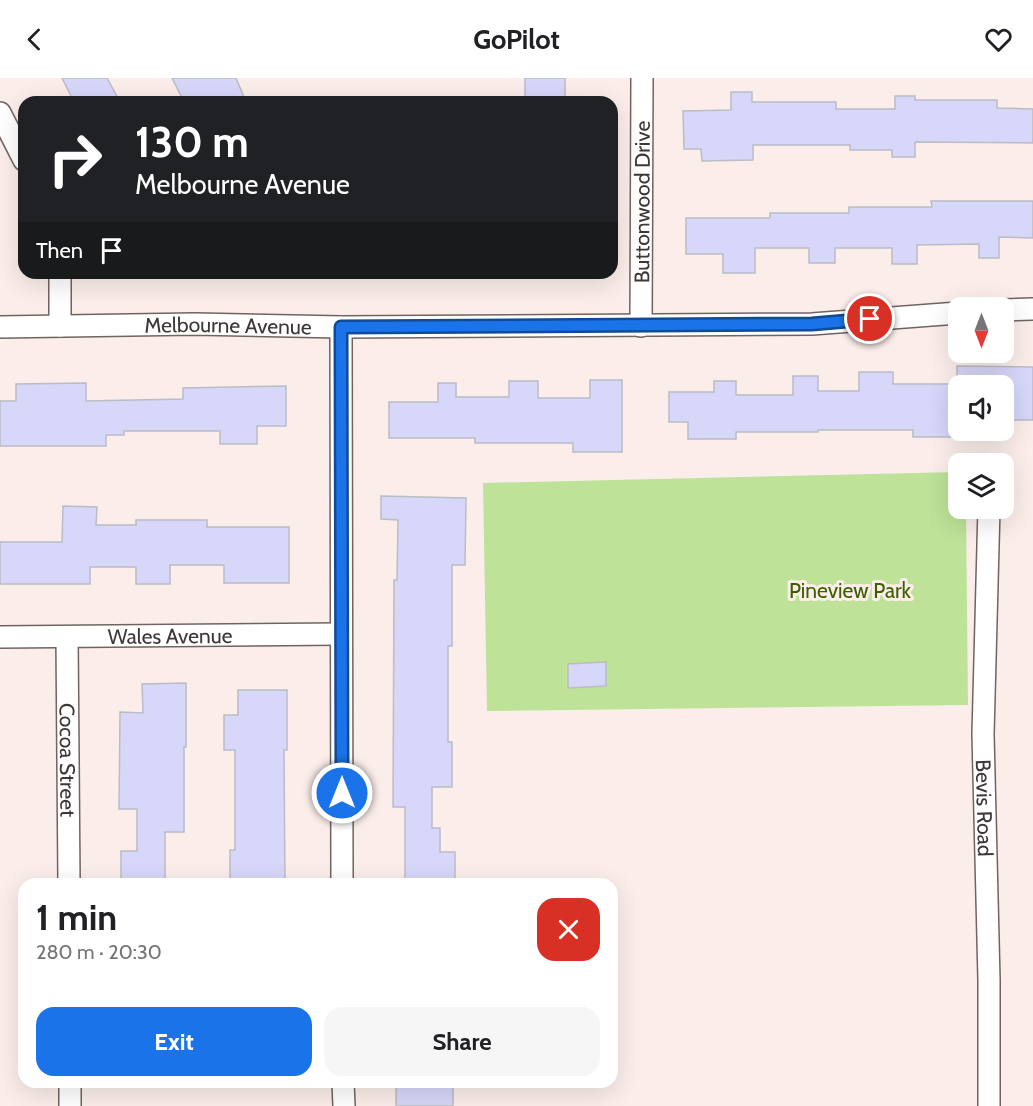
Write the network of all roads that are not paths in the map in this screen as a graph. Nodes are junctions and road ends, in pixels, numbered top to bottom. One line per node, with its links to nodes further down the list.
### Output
1 (642, 78): 9 (street, Buttonwood Drive)
2 (0, 113): 3 (street)
3 (18, 148)
4 (60, 279): 8 (street)
5 (1033, 309): 6 (street)
6 (1014, 310)
7 (948, 314): 9 (street, Melbourne Avenue)
8 (60, 326): 10 (street, Melbourne Avenue); 11 (street, Melbourne Avenue)
9 (641, 326): 11 (street, Melbourne Avenue)
10 (0, 327)
11 (341, 327): 13 (street)
12 (989, 519): 22 (street, Bevis Road)
13 (340, 634): 15 (street, Wales Avenue); 17 (street)
14 (0, 637): 15 (street, Wales Avenue)
15 (68, 637): 16 (street, Cocoa Street)
16 (69, 878)
17 (342, 878)
18 (70, 1088): 20 (street)
19 (344, 1088): 21 (street)
20 (70, 1106)
21 (344, 1106)
22 (989, 1106)

